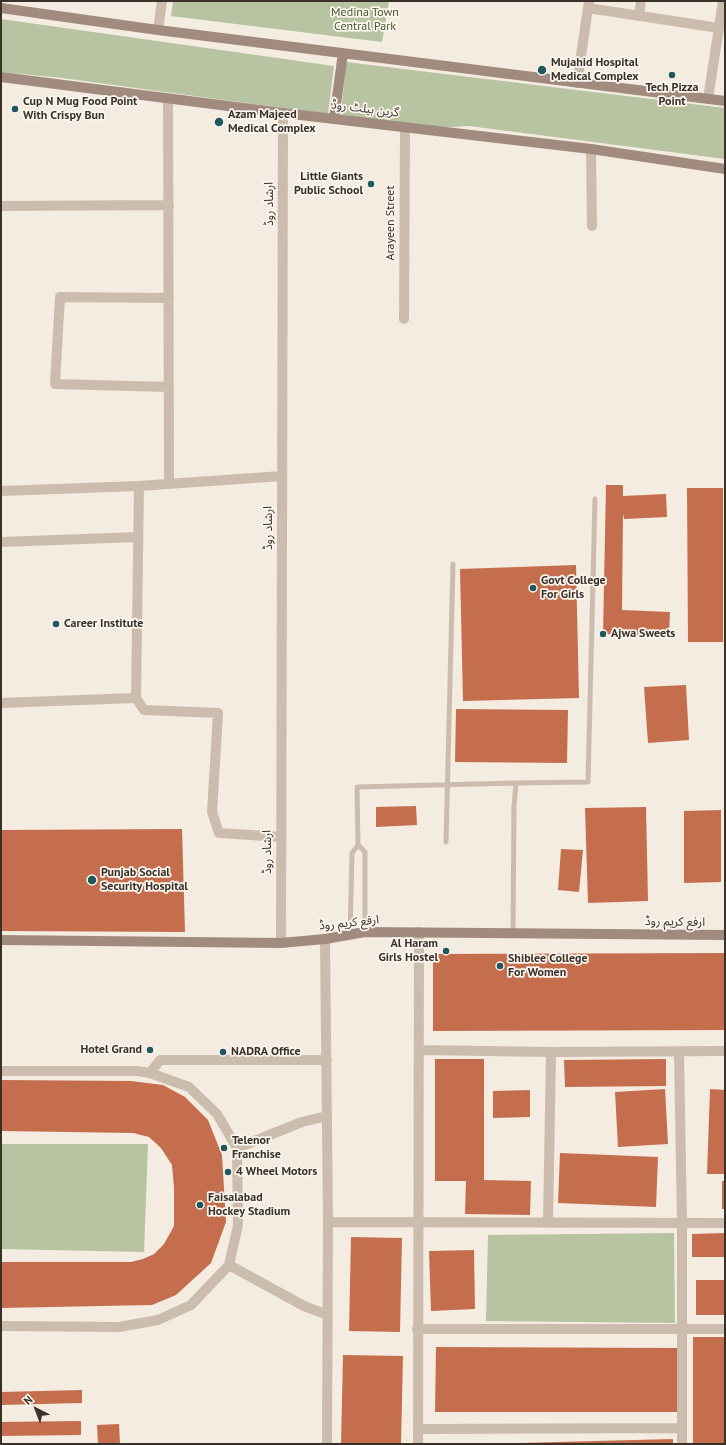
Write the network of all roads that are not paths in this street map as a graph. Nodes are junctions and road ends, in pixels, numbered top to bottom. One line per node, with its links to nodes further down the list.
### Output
1 (162, 1): 8 (street)
2 (642, 1): 6 (street)
3 (723, 1): 7 (street)
4 (589, 5): 6 (street); 11 (street)
5 (1, 8): 8 (street)
6 (639, 16): 7 (street)
7 (719, 28): 13 (street)
8 (158, 30): 9 (street)
9 (343, 53): 11 (street); 16 (street)
10 (1, 77): 12 (street, گرین بیلٹ روڈ)
11 (577, 83): 13 (street)
12 (168, 98): 15 (street, گرین بیلٹ روڈ); 20 (street)
13 (708, 99): 14 (street)
14 (725, 101)
15 (283, 113): 16 (street, گرین بیلٹ روڈ); 26 (street, ارشاد روڈ)
16 (334, 119): 17 (street, گرین بیلٹ روڈ)
17 (405, 127): 18 (street, گرین بیلٹ روڈ); 24 (street, Arayeen Street)
18 (591, 149): 19 (street, گرین بیلٹ روڈ); 22 (street)
19 (725, 169)
20 (169, 205): 21 (street); 23 (street)
21 (1, 206)
22 (592, 226)
23 (169, 298): 25 (street); 25 (street)
24 (404, 319)
25 (169, 387): 27 (street)
26 (282, 476): 27 (street); 38 (street, ارشاد روڈ)
27 (169, 484): 28 (street)
28 (139, 486): 29 (street); 31 (street)
29 (1, 491)
30 (595, 499): 36 (lane)
31 (138, 537): 32 (street); 34 (street)
32 (1, 542)
33 (453, 564): 37 (lane)
34 (136, 698): 35 (street); 38 (street)
35 (1, 703)
36 (516, 783): 37 (lane); 43 (lane)
37 (447, 786): 39 (lane); 40 (lane)
38 (281, 837): 48 (street, ارشاد روڈ)
39 (446, 842)
40 (358, 845): 41 (lane); 44 (lane)
41 (365, 932): 42 (street, ارفع کریم روڈ); 44 (street, ارفع کریم روڈ)
42 (419, 932): 43 (street, ارفع کریم روڈ); 49 (street)
43 (513, 933): 45 (street, ارفع کریم روڈ)
44 (350, 935): 46 (street, ارفع کریم روڈ)
45 (725, 935)
46 (325, 939): 48 (street, ارفع کریم روڈ); 53 (street)
47 (1, 940): 48 (street, ارفع کریم روڈ)
48 (281, 943)
49 (419, 1050): 51 (street); 59 (street)
50 (725, 1051): 52 (street)
51 (551, 1052): 52 (street); 60 (street)
52 (679, 1052): 61 (street)
53 (327, 1060): 55 (street); 56 (street)
54 (1, 1071): 55 (street)
55 (150, 1073): 57 (street)
56 (327, 1116): 57 (street); 58 (street)
57 (237, 1148): 63 (street)
58 (328, 1222): 59 (street); 64 (street)
59 (417, 1223): 60 (street); 67 (street)
60 (548, 1223): 61 (street)
61 (682, 1223): 62 (street); 66 (street)
62 (725, 1223)
63 (229, 1265): 64 (street); 65 (street)
64 (328, 1315): 71 (street)
65 (1, 1326)
66 (682, 1328): 67 (street); 68 (street); 69 (street)
67 (417, 1329): 70 (street)
68 (725, 1329)
69 (682, 1428): 70 (street); 73 (street)
70 (418, 1429): 72 (street)
71 (327, 1444)
72 (418, 1444)
73 (682, 1444)

